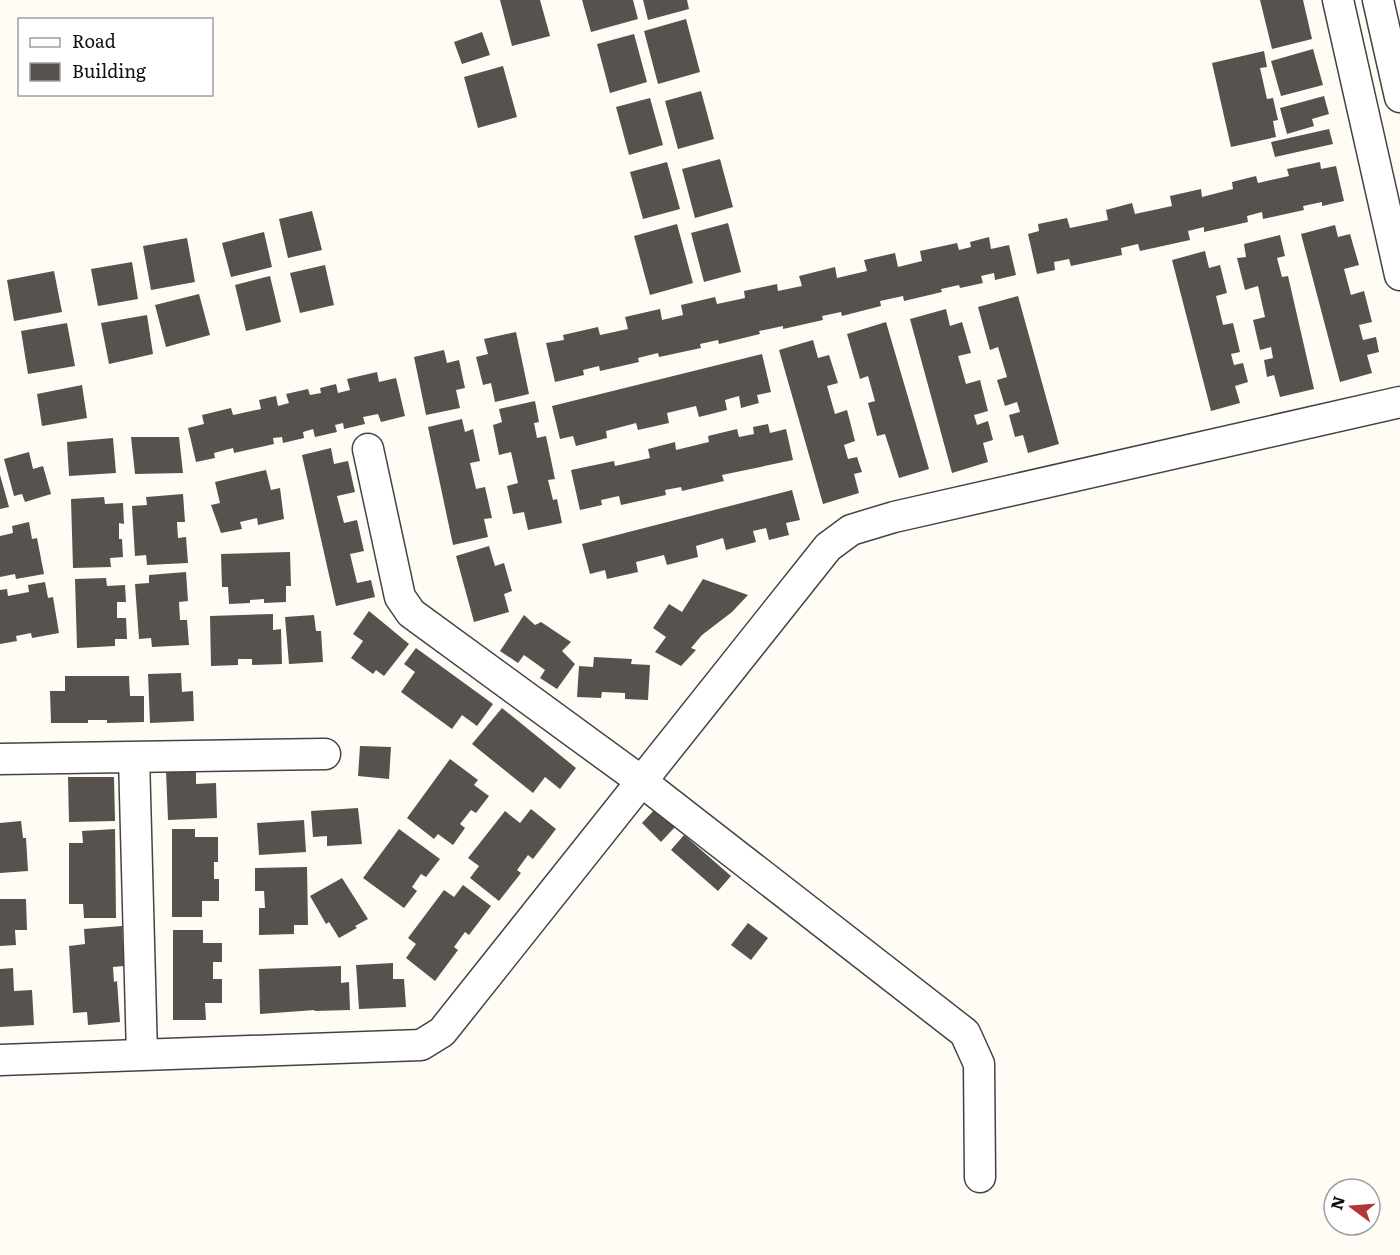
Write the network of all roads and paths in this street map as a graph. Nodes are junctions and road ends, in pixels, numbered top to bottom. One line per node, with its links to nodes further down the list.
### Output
1 (1338, 0): 4 (street)
2 (1378, 0): 3 (street)
3 (1400, 97)
4 (1400, 275)
5 (1400, 402): 10 (street)
6 (368, 449): 10 (street)
7 (325, 754): 8 (street)
8 (134, 757): 9 (street); 11 (street)
9 (0, 759)
10 (642, 781): 11 (street); 13 (street)
11 (142, 1055): 12 (street)
12 (0, 1060)
13 (980, 1177)

